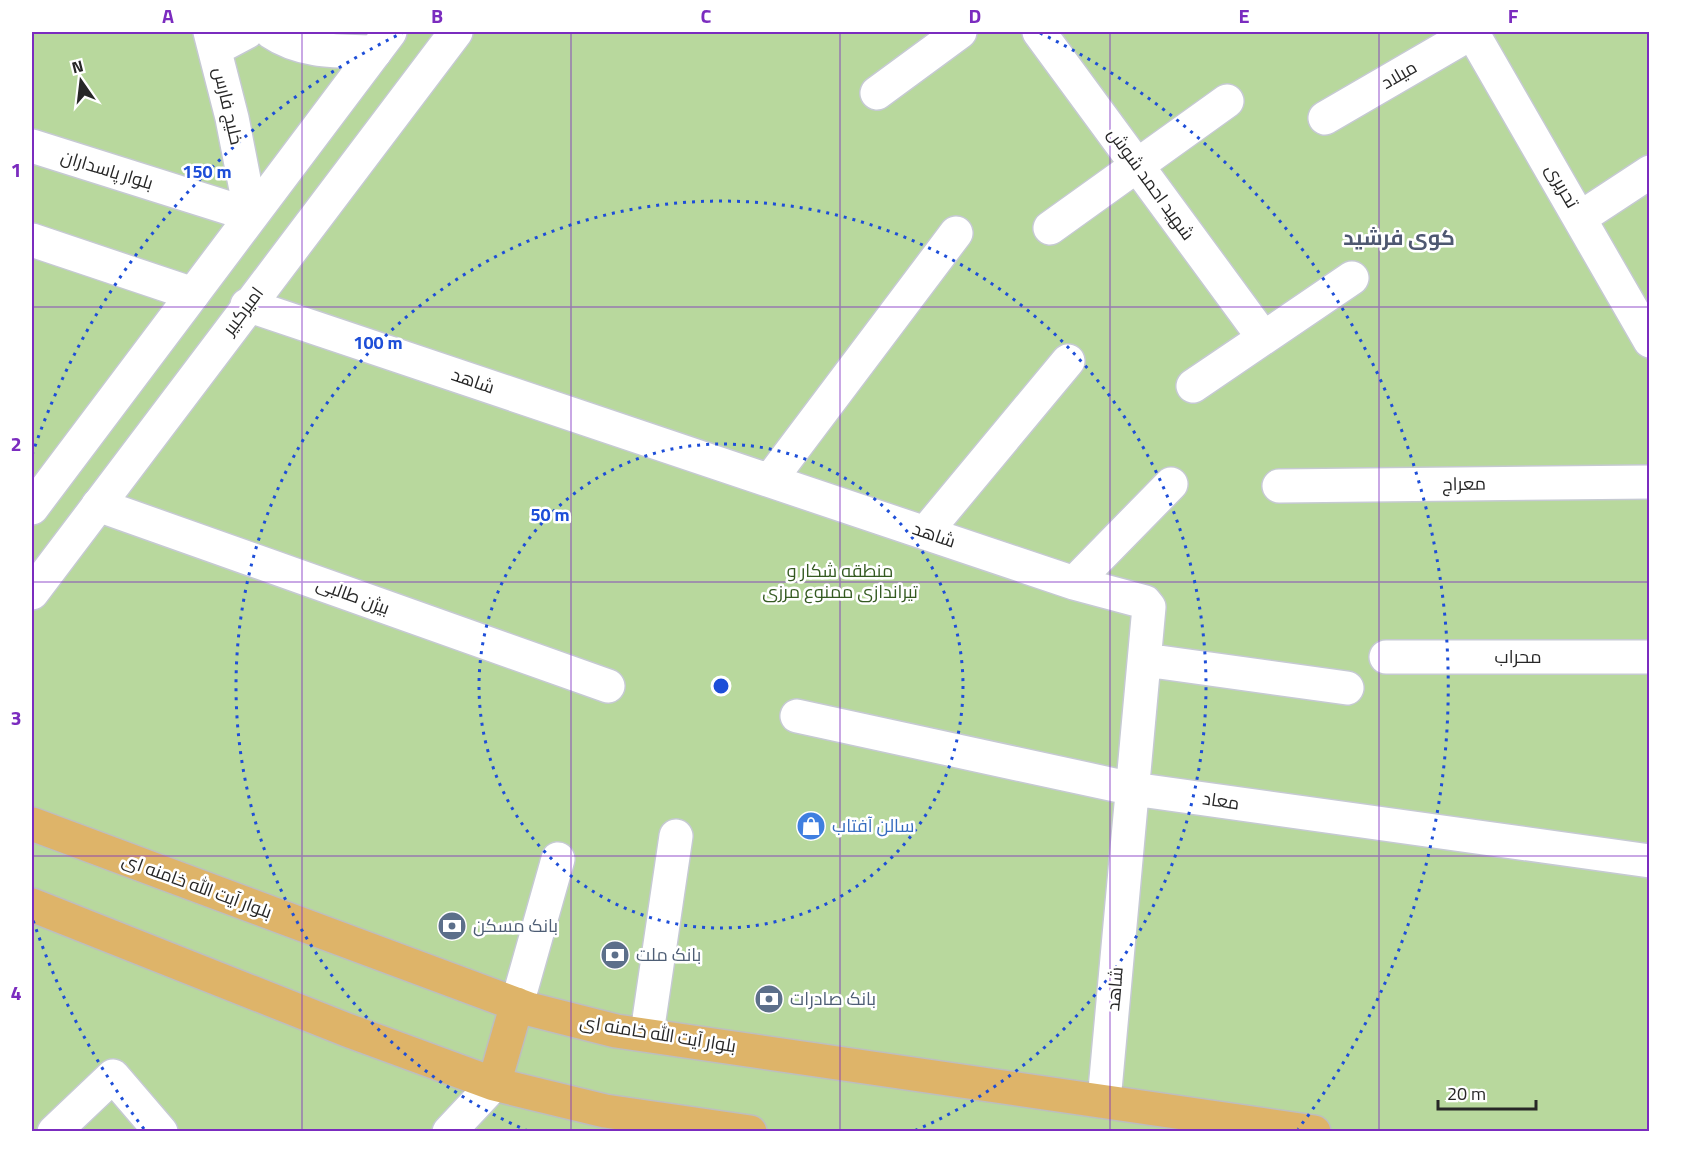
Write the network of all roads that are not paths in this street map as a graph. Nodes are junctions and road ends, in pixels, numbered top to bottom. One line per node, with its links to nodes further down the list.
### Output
1 (247, 32): 7 (street)
2 (271, 32): 8 (street)
3 (456, 32): 13 (street, امیرکبیر)
4 (960, 32): 9 (street)
5 (1039, 32): 15 (street, شهید احمد شوش)
6 (1472, 32): 12 (street, میلاد); 18 (street, تحریری)
7 (213, 40): 17 (street, خلیج فارس)
8 (383, 41): 11 (street)
9 (877, 93)
10 (1227, 101): 15 (street)
11 (336, 103): 13 (street); 17 (street)
12 (1325, 118)
13 (384, 127): 24 (street, امیرکبیر)
14 (32, 146): 17 (street, بلوار پاسداران)
15 (1137, 166): 19 (street); 25 (street, شهید احمد شوش)
16 (1650, 172): 18 (street)
17 (251, 215): 23 (street)
18 (1580, 218): 26 (street, تحریری)
19 (1050, 228)
20 (956, 233): 29 (street)
21 (32, 240): 23 (street)
22 (1352, 278): 25 (street)
23 (193, 294): 34 (street)
24 (247, 305): 29 (street, شاهد); 33 (street, امیرکبیر)
25 (1263, 337): 28 (street)
26 (1650, 341)
27 (1068, 361): 35 (street)
28 (1193, 386)
29 (770, 480): 35 (street, شاهد)
30 (1650, 482): 32 (street, معراج)
31 (1171, 484): 36 (street)
32 (1279, 486)
33 (98, 505): 37 (street, امیرکبیر); 41 (street, بیژن طالبی)
34 (32, 508)
35 (925, 533): 36 (street, شاهد)
36 (1074, 583): 40 (street, شاهد)
37 (32, 593)
38 (1386, 657): 39 (street, محراب)
39 (1650, 657)
40 (1145, 660): 42 (street); 44 (street, شاهد)
41 (608, 687)
42 (1347, 688)
43 (797, 716): 44 (street, معاد)
44 (1133, 789): 48 (street, معاد); 53 (street, شاهد)
45 (32, 824): 50 (main road, بلوار آیت الله خامنه ای)
46 (676, 836): 51 (street)
47 (558, 859): 50 (street)
48 (1650, 861)
49 (32, 905): 52 (main road)
50 (517, 1004): 51 (main road, بلوار آیت الله خامنه ای); 52 (main road)
51 (647, 1033): 53 (main road, بلوار آیت الله خامنه ای)
52 (494, 1084): 54 (main road); 57 (street)
53 (1104, 1101): 58 (main road, بلوار آیت الله خامنه ای)
54 (733, 1130)
55 (54, 1131): 56 (street)
56 (161, 1131)
57 (449, 1131)
58 (1314, 1131)

